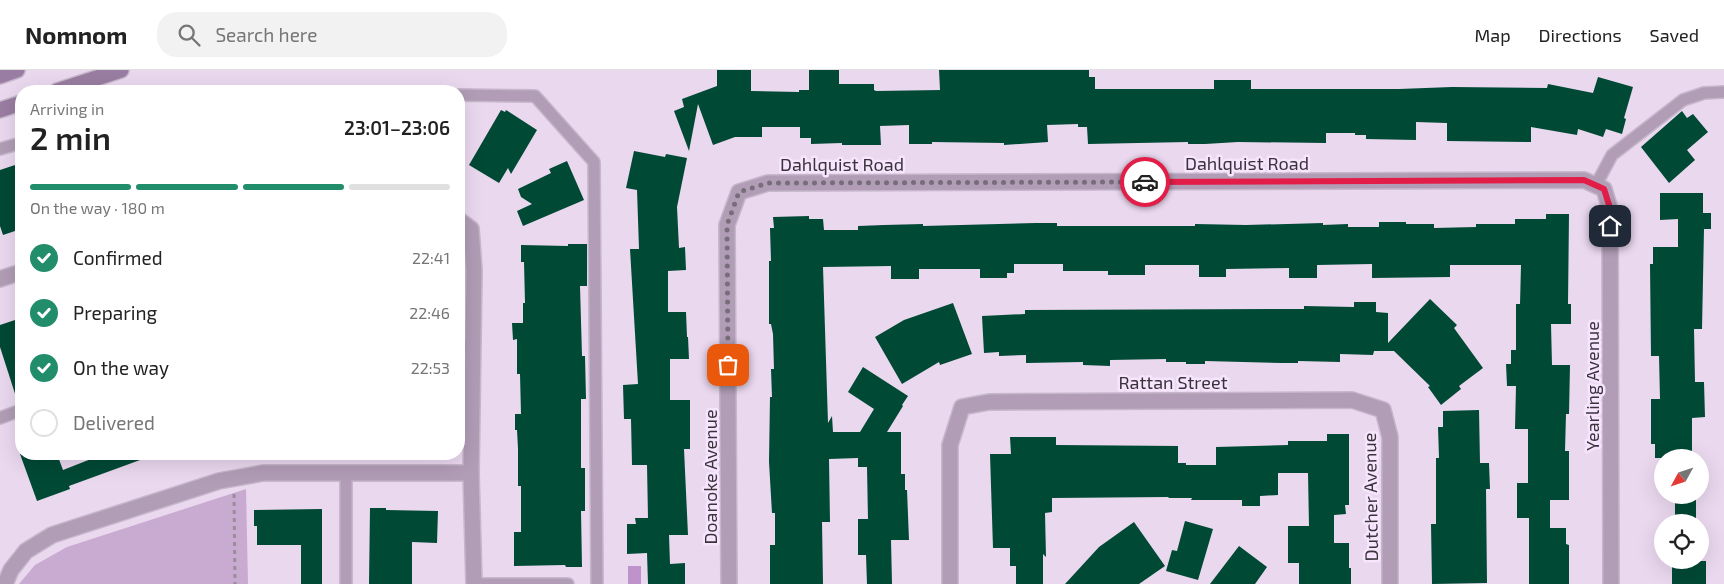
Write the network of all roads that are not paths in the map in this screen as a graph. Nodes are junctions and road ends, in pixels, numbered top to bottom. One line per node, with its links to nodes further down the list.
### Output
1 (18, 70): 4 (main road)
2 (121, 70): 3 (main road)
3 (101, 73): 5 (main road)
4 (0, 76)
5 (72, 85)
6 (1724, 92): 12 (lane)
7 (465, 95): 27 (lane)
8 (15, 105): 9 (main road)
9 (0, 110)
10 (15, 145): 11 (lane)
11 (0, 149)
12 (1600, 187): 13 (street, Dahlquist Road); 31 (street, Yearling Avenue)
13 (739, 192): 28 (street, Doanoke Avenue)
14 (465, 224): 17 (street)
15 (15, 274): 16 (street)
16 (0, 279)
17 (466, 346): 22 (street)
18 (1383, 410): 29 (street, Rattan Street); 30 (street, Dutcher Avenue)
19 (15, 412): 20 (lane)
20 (0, 418)
21 (346, 473): 22 (street); 23 (street); 24 (lane)
22 (471, 473): 25 (street)
23 (5, 584)
24 (346, 584)
25 (474, 584): 26 (lane)
26 (568, 584)
27 (597, 584)
28 (729, 584)
29 (950, 584)
30 (1390, 584)
31 (1611, 584)

